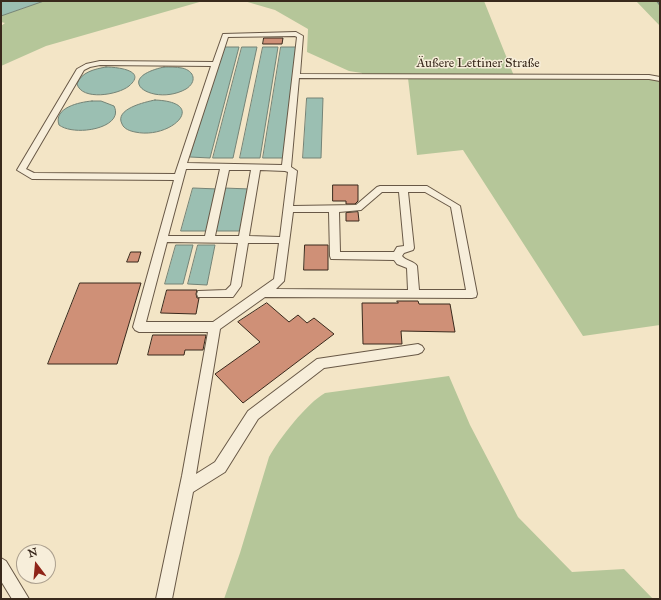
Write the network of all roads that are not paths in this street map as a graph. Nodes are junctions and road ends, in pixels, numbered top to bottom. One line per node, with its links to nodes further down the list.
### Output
1 (215, 64): 2 (street); 7 (street); 7 (street)
2 (295, 76): 3 (street, Äußere Lettiner Straße); 6 (street)
3 (660, 79)
4 (225, 167): 5 (street); 7 (street); 12 (street)
5 (256, 167): 6 (street); 13 (street)
6 (286, 168): 9 (street)
7 (181, 172): 11 (street)
8 (403, 189): 10 (street); 15 (street); 18 (street)
9 (288, 209): 10 (street); 14 (street)
10 (334, 209): 15 (street)
11 (163, 239): 12 (street); 19 (street)
12 (209, 239): 13 (street)
13 (244, 240): 14 (street); 17 (street)
14 (284, 240): 16 (street)
15 (398, 256): 18 (street)
16 (264, 292): 18 (street); 19 (street)
17 (202, 294)
18 (414, 294)
19 (215, 327): 21 (street)
20 (418, 349): 21 (street)
21 (187, 488): 24 (street)
22 (1, 566): 23 (street)
23 (21, 599)
24 (164, 599)

